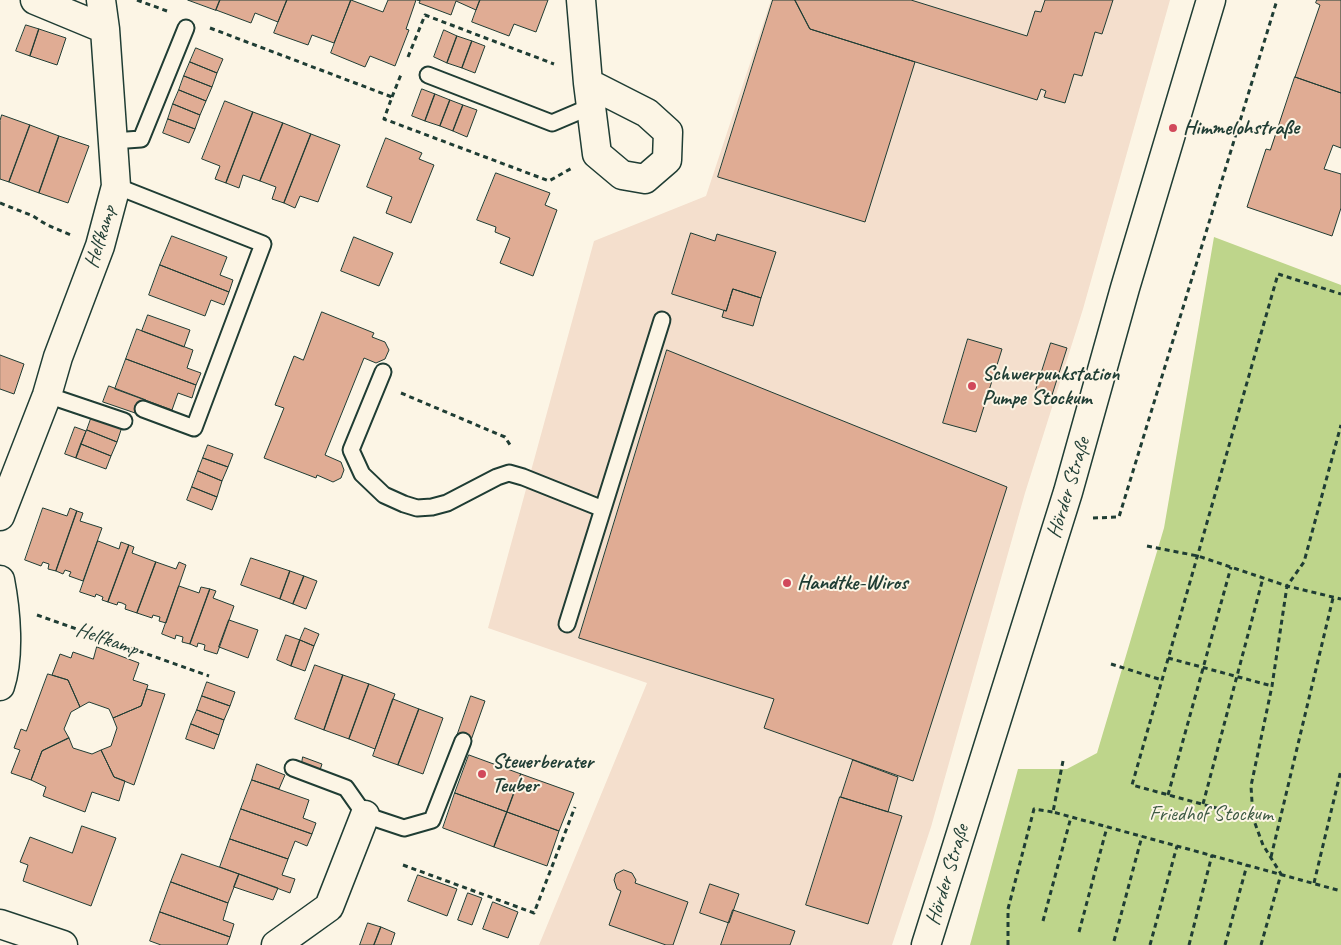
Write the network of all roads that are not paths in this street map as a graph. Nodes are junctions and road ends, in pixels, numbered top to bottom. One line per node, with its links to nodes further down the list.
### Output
1 (35, 0): 6 (street)
2 (101, 0): 6 (street, Helfkamp)
3 (581, 0): 8 (street)
4 (1211, 0): 28 (street, Hörder Straße)
5 (186, 28): 9 (lane)
6 (105, 29): 9 (street, Helfkamp)
7 (428, 75): 8 (lane)
8 (590, 94): 8 (street)
9 (113, 141): 10 (street, Helfkamp)
10 (116, 186): 13 (street, Helfkamp); 14 (lane)
11 (662, 320): 17 (lane)
12 (380, 378): 17 (lane)
13 (47, 395): 15 (lane); 16 (street, Helfkamp)
14 (143, 409)
15 (124, 421)
16 (10, 458): 18 (street, Helfkamp)
17 (603, 509): 20 (lane)
18 (0, 516)
19 (3, 609): 21 (street)
20 (566, 624)
21 (0, 686)
22 (463, 741): 24 (lane)
23 (293, 768): 24 (lane)
24 (365, 814): 27 (street)
25 (0, 924): 26 (street)
26 (63, 945)
27 (276, 945)
28 (926, 945)

